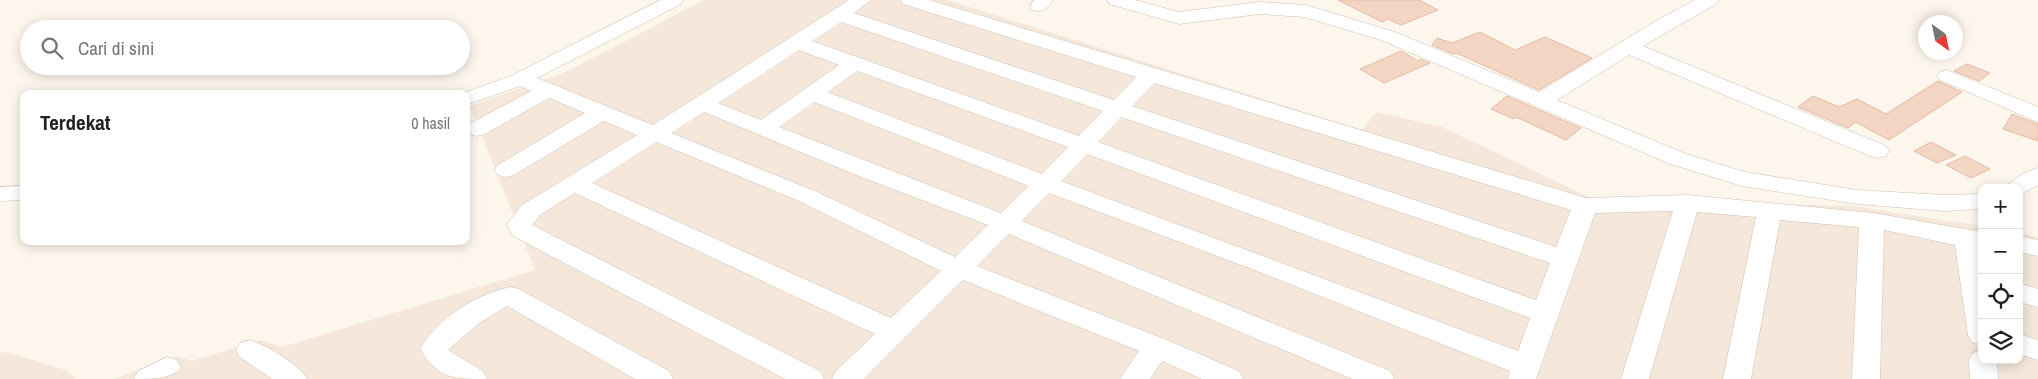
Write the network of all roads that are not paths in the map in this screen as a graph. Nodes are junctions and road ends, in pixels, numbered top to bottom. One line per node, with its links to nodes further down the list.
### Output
1 (674, 0): 12 (street)
2 (862, 0): 6 (street)
3 (910, 0): 10 (street)
4 (1116, 0): 16 (street)
5 (1709, 0): 8 (street)
6 (840, 15): 7 (street); 18 (street)
7 (795, 42): 9 (street); 17 (street)
8 (1628, 47): 16 (street); 25 (street)
9 (853, 64): 14 (street); 24 (street)
10 (1150, 75): 18 (street); 35 (street)
11 (1947, 76): 20 (street)
12 (520, 79): 13 (street); 15 (street)
13 (548, 90): 19 (street); 22 (street)
14 (810, 93): 21 (street); 29 (street)
15 (470, 98)
16 (1540, 101): 33 (street)
17 (702, 104): 21 (street); 23 (street)
18 (1115, 109): 24 (street); 42 (street)
19 (603, 112): 23 (street); 26 (street)
20 (2038, 115)
21 (764, 128): 38 (street)
22 (477, 129)
23 (653, 134): 28 (street); 43 (street)
24 (1081, 144): 29 (street); 47 (street)
25 (1878, 150)
26 (506, 170)
27 (2038, 175): 30 (street)
28 (575, 184): 48 (street); 58 (street)
29 (1044, 184): 38 (street); 54 (street)
30 (2023, 185)
31 (20, 192): 32 (street)
32 (0, 194)
33 (1978, 201)
34 (1688, 203): 35 (street); 36 (street); 63 (street)
35 (1585, 206): 42 (street)
36 (1769, 211): 37 (street); 64 (street)
37 (1872, 221): 39 (street); 65 (street)
38 (1005, 223): 43 (street); 62 (street)
39 (1974, 240): 44 (street)
40 (2023, 245): 41 (street)
41 (2038, 248)
42 (1564, 259): 47 (street)
43 (957, 268): 48 (street); 50 (street)
44 (1978, 279)
45 (2023, 293): 46 (street)
46 (2038, 298)
47 (1546, 314): 54 (street)
48 (894, 332): 59 (street)
49 (2023, 345): 52 (street)
50 (1157, 347): 60 (street); 61 (street)
51 (250, 350): 55 (street)
52 (2038, 350)
53 (1983, 364): 66 (street)
54 (1524, 373)
55 (279, 376)
56 (473, 379): 57 (street)
57 (659, 379)
58 (810, 379)
59 (846, 379)
60 (1134, 379)
61 (1228, 379)
62 (1380, 379)
63 (1635, 379)
64 (1737, 379)
65 (1866, 379)
66 (1984, 379)

